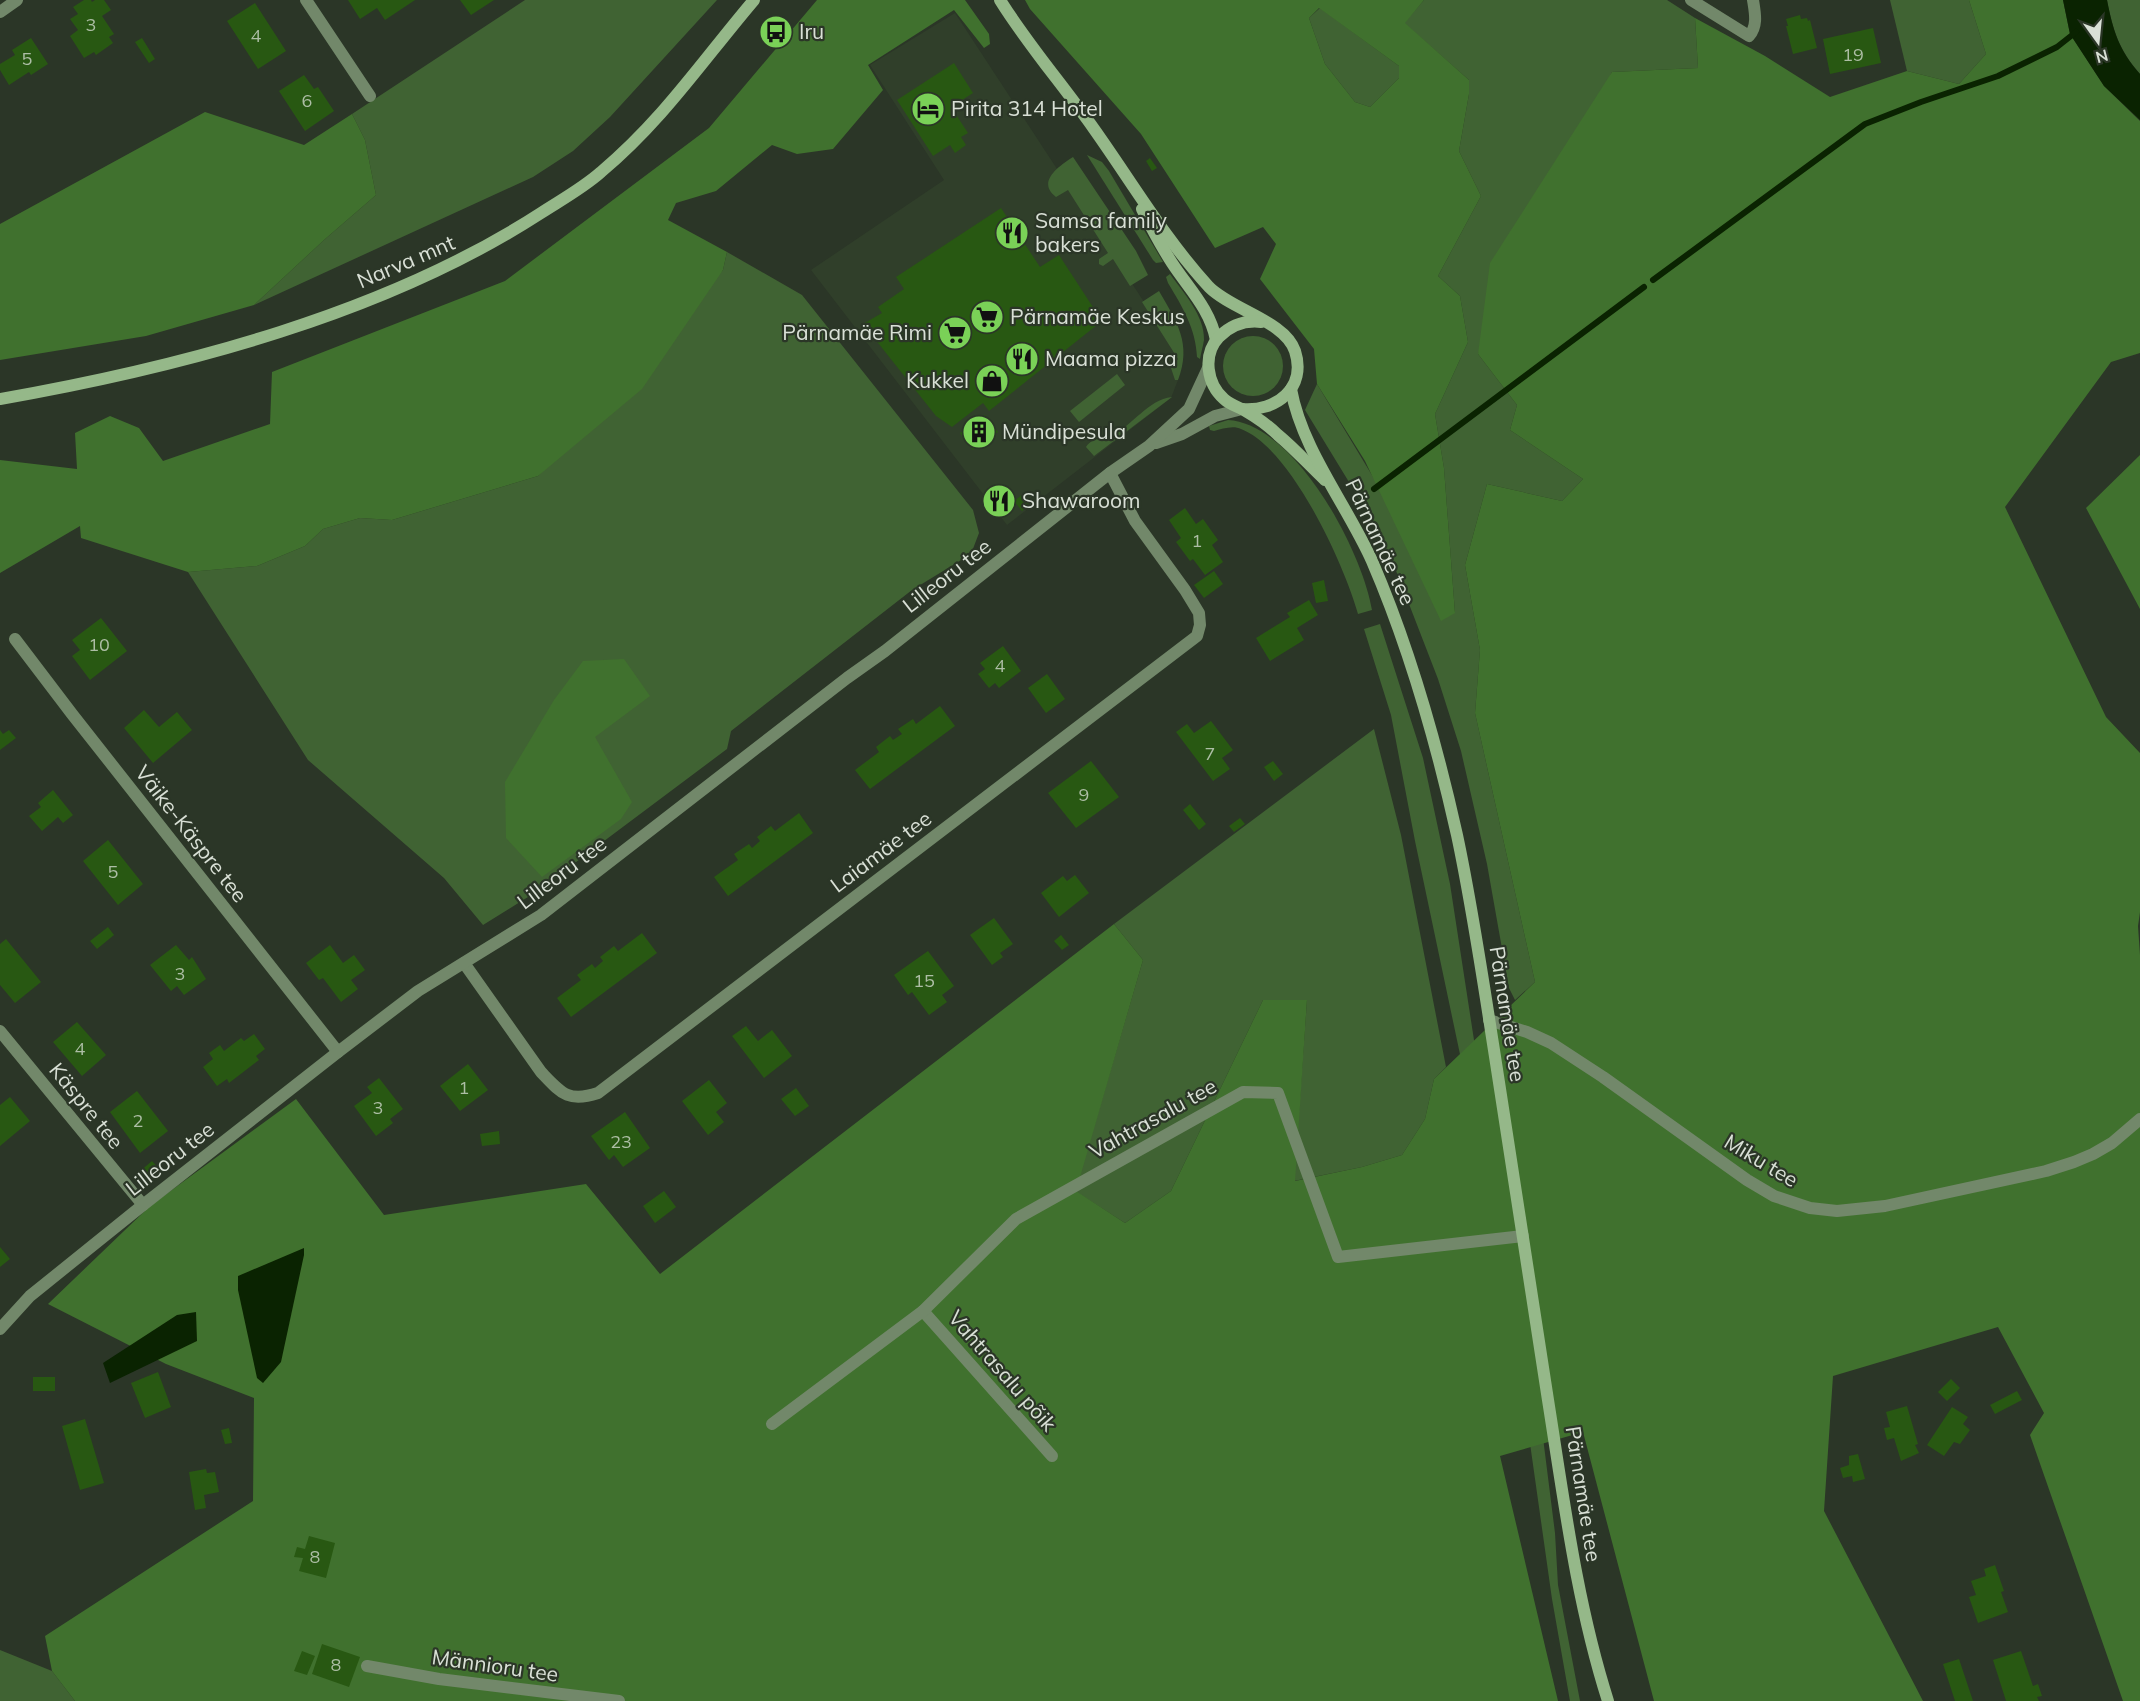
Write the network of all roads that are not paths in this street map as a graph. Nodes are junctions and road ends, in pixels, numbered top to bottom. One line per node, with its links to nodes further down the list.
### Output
1 (17, 0): 7 (street)
2 (306, 0): 8 (street)
3 (753, 0): 14 (main road, Narva mnt)
4 (999, 0): 9 (main road)
5 (1690, 0): 6 (street)
6 (1753, 0)
7 (0, 12)
8 (370, 96)
9 (1129, 181): 10 (main road); 11 (main road)
10 (1265, 322): 11 (main road); 13 (main road)
11 (1216, 340): 12 (main road)
12 (1208, 368): 15 (main road); 16 (street, Lilleoru tee)
13 (1291, 389): 15 (main road); 18 (main road, Pärnamäe tee)
14 (0, 399)
15 (1242, 409): 16 (street, Lilleoru tee); 18 (main road)
16 (1149, 446): 17 (street, Lilleoru tee)
17 (1110, 473): 20 (street, Lilleoru tee); 20 (street, Laiamäe tee)
18 (1335, 489): 21 (main road, Pärnamäe tee)
19 (15, 639): 23 (street, Väike-Käspre tee)
20 (464, 963): 23 (street, Lilleoru tee)
21 (1489, 1020): 24 (street, Miku tee); 26 (main road, Pärnamäe tee)
22 (0, 1031): 25 (street, Käspre tee)
23 (338, 1052): 25 (street, Lilleoru tee)
24 (2140, 1119)
25 (142, 1205): 28 (street, Lilleoru tee)
26 (1523, 1236): 27 (street, Vahtrasalu tee); 32 (main road, Pärnamäe tee)
27 (923, 1311): 29 (street, Vahtrasalu tee); 30 (street, Vahtrasalu põik)
28 (0, 1329)
29 (772, 1424)
30 (1052, 1456)
31 (367, 1666): 33 (street, Männioru tee)
32 (1598, 1670): 34 (main road, Pärnamäe tee); 35 (main road, Pärnamäe tee)
33 (619, 1701)
34 (1601, 1701)
35 (1608, 1701)

